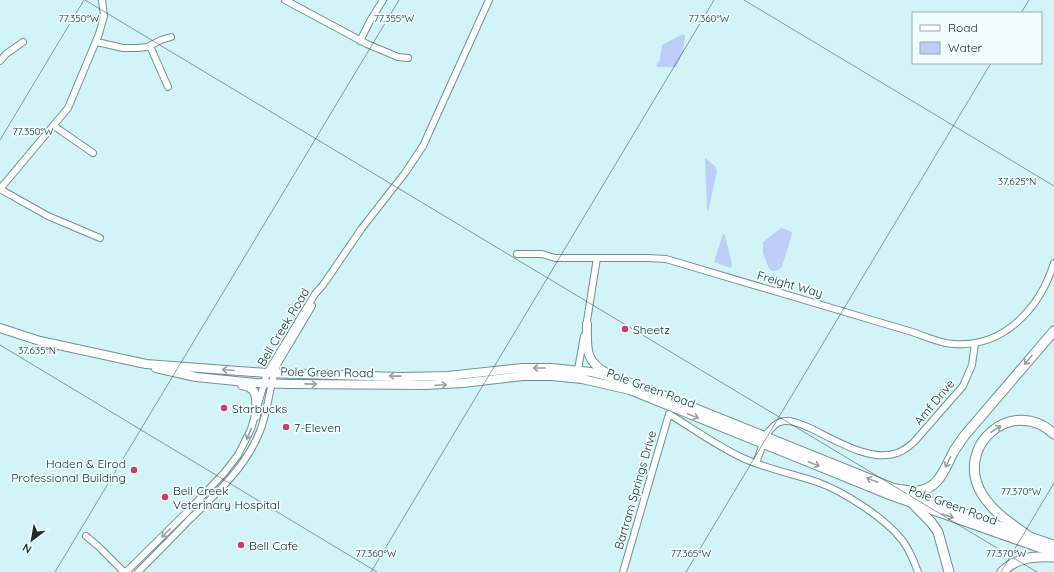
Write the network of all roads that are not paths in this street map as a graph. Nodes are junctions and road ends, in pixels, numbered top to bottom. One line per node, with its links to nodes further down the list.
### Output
1 (102, 0): 8 (street)
2 (285, 0): 6 (street)
3 (383, 0): 6 (street)
4 (489, 0): 25 (street, Bell Creek Road)
5 (171, 37): 9 (street)
6 (360, 41): 10 (street)
7 (23, 42): 11 (street)
8 (97, 42): 9 (street); 13 (street)
9 (150, 46): 12 (street)
10 (408, 58)
11 (0, 60)
12 (168, 87)
13 (54, 126): 14 (street); 15 (street)
14 (93, 153)
15 (0, 189): 16 (street)
16 (100, 238)
17 (517, 254): 18 (street, Freight Way)
18 (597, 258): 20 (street); 23 (street, Freight Way)
19 (1054, 263): 23 (street)
20 (587, 324): 26 (street); 28 (main road)
21 (0, 328): 24 (main road, Pole Green Road)
22 (1054, 331): 34 (highway, one-way to 34)
23 (975, 343): 32 (street, Amf Drive)
24 (146, 364): 25 (main road, Pole Green Road, one-way to 24); 27 (main road, Pole Green Road)
25 (271, 373): 26 (main road, Pole Green Road, one-way to 25); 29 (street, Bell Creek Road)
26 (577, 374): 28 (main road, Pole Green Road); 29 (main road, Pole Green Road, one-way to 26); 32 (main road, Pole Green Road, one-way to 32)
27 (196, 377): 29 (main road, Pole Green Road); 30 (main road)
28 (618, 379): 32 (main road, Pole Green Road)
29 (268, 383): 30 (street, Bell Creek Road); 42 (street, Bell Creek Road)
30 (256, 416): 41 (street, Bell Creek Road, one-way to 41)
31 (1054, 434): 36 (highway, one-way to 31)
32 (769, 440): 33 (street); 34 (main road, Pole Green Road, one-way to 32); 35 (main road, Pole Green Road, one-way to 35)
33 (756, 463): 43 (street, Bartram Springs Drive); 44 (street)
34 (896, 489): 36 (main road, Pole Green Road)
35 (912, 504): 39 (main road, Pole Green Road, one-way to 39); 45 (highway)
36 (1027, 535): 38 (main road, Pole Green Road)
37 (86, 536): 41 (street)
38 (1054, 545)
39 (1054, 553)
40 (1054, 557): 46 (highway)
41 (125, 572)
42 (138, 572)
43 (623, 572)
44 (918, 572)
45 (949, 572)
46 (1002, 572)

